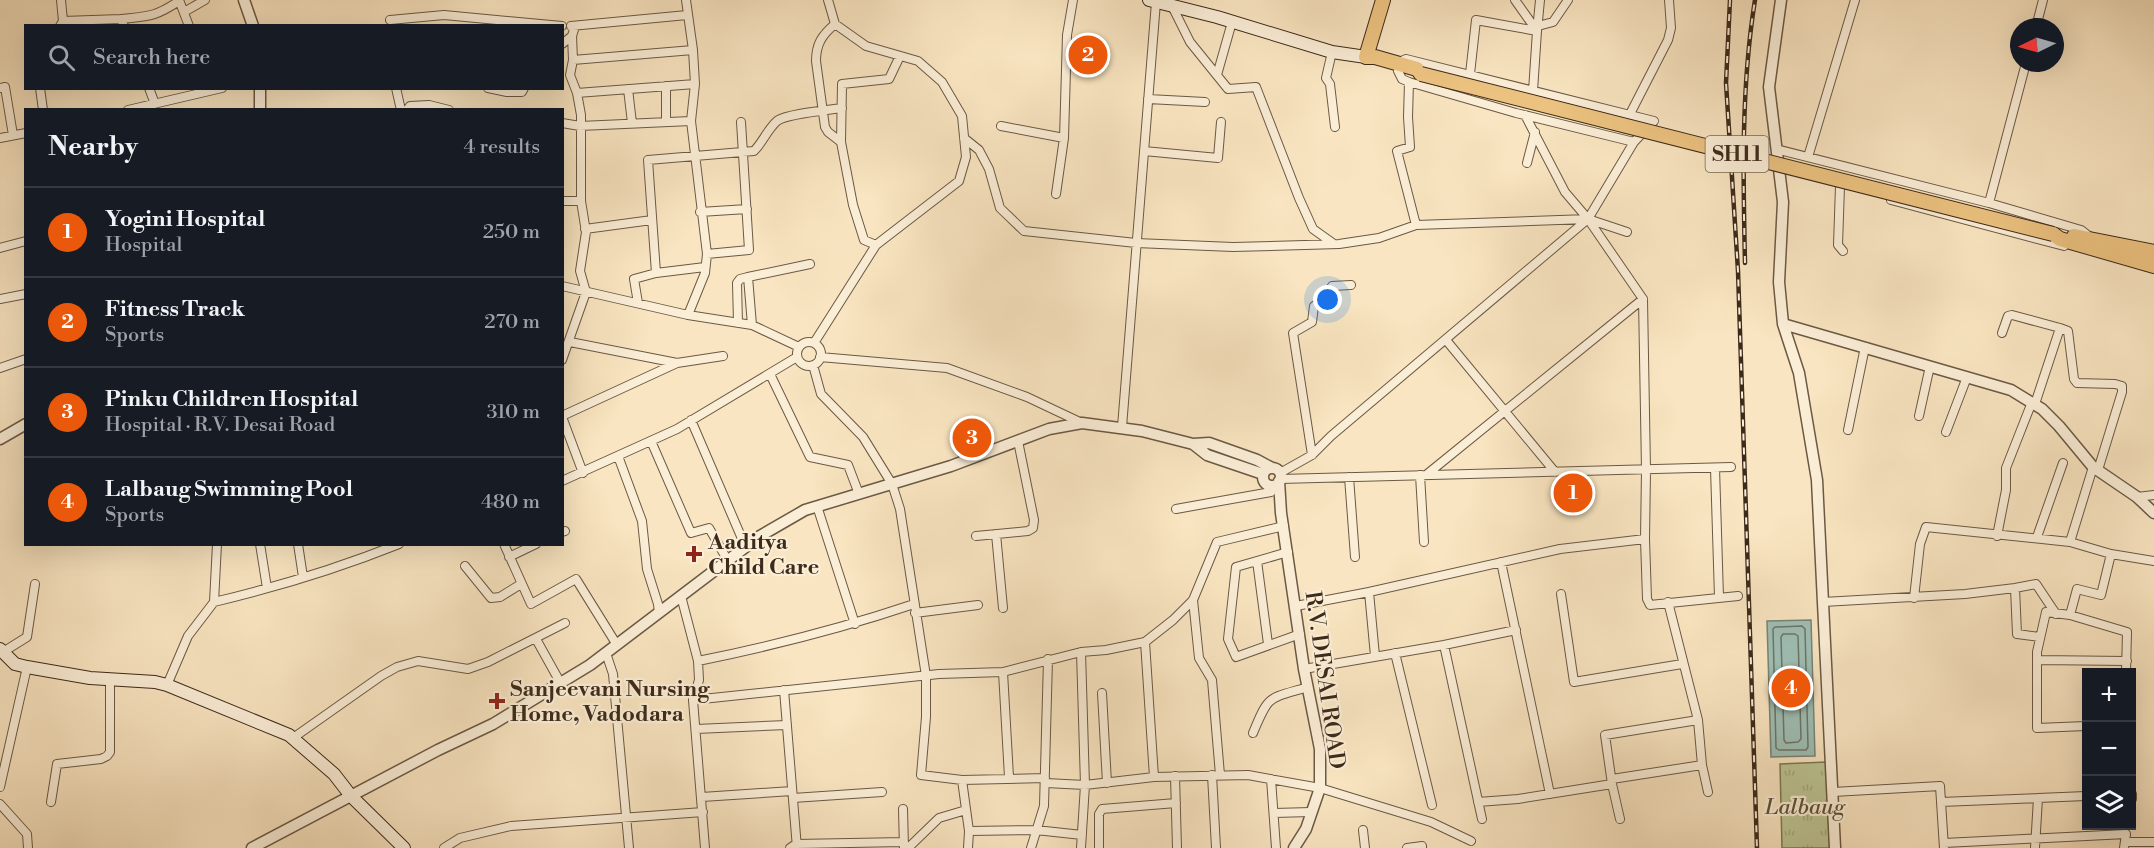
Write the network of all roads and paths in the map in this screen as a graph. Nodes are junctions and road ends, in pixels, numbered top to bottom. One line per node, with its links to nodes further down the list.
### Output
1 (61, 0): 24 (street)
2 (179, 0): 18 (street); 22 (street)
3 (205, 0): 18 (street)
4 (244, 0): 26 (street)
5 (686, 0): 19 (street)
6 (828, 0): 28 (street)
7 (1073, 0): 83 (street)
8 (1383, 0): 37 (main road)
9 (1515, 0): 31 (street)
10 (1540, 0): 31 (street)
11 (1568, 0): 31 (street)
12 (1669, 0): 67 (street)
13 (1780, 0): 86 (street)
14 (1855, 0): 90 (street)
15 (2043, 0): 20 (street)
16 (1152, 1): 17 (main road); 56 (street)
17 (1172, 6): 23 (main road); 42 (street)
18 (184, 12): 25 (street)
19 (687, 15): 30 (street); 34 (street)
20 (2038, 18)
21 (390, 20): 27 (street)
22 (122, 22): 24 (street)
23 (1232, 22): 35 (main road); 42 (street)
24 (62, 23)
25 (188, 24)
26 (252, 24)
27 (541, 24)
28 (835, 24): 36 (street); 66 (street)
29 (564, 26): 30 (street)
30 (575, 26): 32 (street)
31 (1538, 28): 41 (street); 54 (street)
32 (572, 36): 33 (street); 38 (street)
33 (564, 42)
34 (693, 50): 38 (street); 43 (street)
35 (1332, 52): 37 (main road); 77 (street)
36 (900, 56): 65 (street); 82 (street)
37 (1366, 57): 39 (main road)
38 (573, 60): 55 (street)
39 (1406, 72): 41 (street); 68 (street); 102 (street); 106 (main road, SH11, bridge)
40 (2024, 72): 97 (street)
41 (1470, 74): 54 (street)
42 (1217, 75): 108 (street)
43 (695, 84): 44 (street); 69 (street)
44 (666, 86): 46 (street); 70 (street)
45 (0, 88): 80 (street)
46 (628, 89): 55 (street); 73 (street)
47 (40, 90): 59 (street)
48 (150, 90): 58 (street)
49 (213, 90): 58 (street)
50 (262, 90): 61 (street)
51 (396, 90): 62 (street)
52 (499, 90): 53 (street)
53 (523, 90)
54 (1533, 91): 67 (street)
55 (577, 93): 75 (street)
56 (1148, 99): 57 (street); 87 (street)
57 (1205, 102)
58 (155, 104): 60 (street)
59 (43, 108)
60 (137, 108)
61 (260, 108)
62 (401, 108)
63 (408, 108): 64 (street)
64 (441, 108)
65 (842, 108): 66 (street); 84 (street)
66 (822, 111): 84 (street); 88 (street)
67 (1630, 114): 85 (street)
68 (1525, 115): 78 (street); 85 (street)
69 (691, 120): 70 (street); 89 (street)
70 (666, 122): 73 (street)
71 (741, 122): 88 (street)
72 (564, 123): 75 (street)
73 (632, 123): 75 (street)
74 (1221, 123): 87 (street)
75 (580, 126): 96 (street)
76 (1001, 126): 83 (street)
77 (1335, 127)
78 (1535, 132): 91 (street); 100 (street)
79 (24, 133): 80 (street)
80 (13, 135): 81 (street)
81 (0, 138)
82 (964, 138): 107 (street); 109 (street)
83 (1064, 138): 94 (street)
84 (841, 142): 109 (street)
85 (1634, 142): 100 (street)
86 (1776, 148): 90 (street); 92 (street)
87 (1144, 151): 107 (street)
88 (744, 153): 89 (street); 98 (street)
89 (694, 155): 99 (street); 101 (street)
90 (1808, 157): 97 (street)
91 (1527, 163)
92 (1779, 171): 93 (street); 127 (street)
93 (1840, 186): 106 (street); 111 (street)
94 (1056, 194)
95 (564, 201): 96 (street)
96 (581, 201): 103 (street)
97 (1989, 203): 106 (street)
98 (747, 209): 99 (street); 112 (street)
99 (700, 212): 112 (street)
100 (1588, 219): 102 (street); 104 (street); 123 (street); 131 (street)
101 (652, 220): 103 (street); 116 (street)
102 (1416, 225): 108 (street)
103 (585, 229): 120 (street)
104 (1627, 232)
105 (24, 242): 110 (street)
106 (2086, 242): 113 (main road, SH11)
107 (1136, 243): 108 (street); 155 (street)
108 (1334, 244)
109 (876, 245): 133 (street)
110 (0, 248)
111 (1843, 251)
112 (707, 254): 115 (street)
113 (2149, 258)
114 (810, 264): 117 (street)
115 (705, 267): 116 (street); 125 (street)
116 (656, 273): 124 (street)
117 (748, 277): 126 (street); 128 (street)
118 (1351, 285): 161 (street)
119 (564, 286): 120 (street)
120 (586, 292): 124 (street); 132 (street)
121 (24, 294): 122 (street)
122 (0, 298)
123 (1642, 299): 148 (street); 167 (street)
124 (638, 303): 125 (street)
125 (688, 315): 126 (street)
126 (738, 323): 128 (street)
127 (1783, 324): 135 (street); 219 (street)
128 (752, 325): 134 (street)
129 (2060, 328): 130 (street); 147 (street); 166 (street)
130 (2002, 333)
131 (1446, 340): 148 (street); 161 (street)
132 (570, 342): 136 (street); 141 (street)
133 (814, 343): 134 (street); 139 (street)
134 (799, 347): 138 (street)
135 (1865, 347): 143 (street); 156 (street)
136 (564, 356)
137 (723, 356): 141 (street)
138 (797, 357): 142 (street); 145 (street)
139 (820, 357): 142 (street); 153 (street)
140 (24, 360): 144 (street)
141 (677, 363): 149 (street)
142 (813, 365): 174 (street)
143 (1930, 366): 146 (street); 150 (street)
144 (0, 368)
145 (770, 374): 151 (street); 175 (street)
146 (1967, 377): 147 (street); 157 (street)
147 (2033, 403): 166 (street); 184 (street)
148 (1505, 412): 168 (street); 170 (street)
149 (564, 416)
150 (1919, 416)
151 (691, 420): 159 (street); 195 (street)
152 (564, 422): 169 (street)
153 (1082, 423): 155 (street); 160 (street)
154 (24, 425): 158 (street)
155 (1122, 427): 172 (street)
156 (1848, 430)
157 (1946, 432)
158 (0, 439)
159 (651, 441): 162 (street); 200 (street)
160 (1018, 441): 174 (street); 182 (street)
161 (1312, 455): 172 (street)
162 (618, 456): 169 (street); 224 (street)
163 (2063, 463): 185 (street)
164 (1731, 467): 165 (street)
165 (1715, 468): 167 (street); 214 (street)
166 (2095, 469): 177 (street); 188 (street)
167 (1646, 470): 168 (street); 186 (street)
168 (1555, 472): 170 (street)
169 (583, 473): 173 (street)
170 (1423, 475): 171 (street); 187 (street)
171 (1349, 477): 172 (street); 199 (street)
172 (1274, 479): 179 (street); 181 (street, R.V. DESAI ROAD)
173 (564, 480)
174 (892, 484): 175 (street); 223 (street)
175 (859, 494): 178 (street)
176 (2154, 495): 177 (street)
177 (2138, 497): 180 (street)
178 (817, 506): 195 (street); 228 (street)
179 (1176, 509)
180 (2154, 513)
181 (1284, 526): 196 (street, R.V. DESAI ROAD); 216 (street)
182 (996, 534): 183 (street); 222 (street)
183 (976, 536)
184 (1997, 536): 185 (street); 215 (street)
185 (2037, 537): 188 (street)
186 (1645, 539): 203 (street); 218 (street)
187 (1424, 542)
188 (2070, 542): 197 (street)
189 (217, 546): 217 (street)
190 (260, 546): 208 (street)
191 (298, 546): 205 (street)
192 (394, 546): 205 (street)
193 (505, 546): 198 (street)
194 (532, 546): 198 (street)
195 (746, 548): 200 (street)
196 (1288, 552): 201 (street); 221 (street, R.V. DESAI ROAD)
197 (2111, 554): 202 (street); 226 (street)
198 (509, 557): 206 (street)
199 (1355, 557)
200 (728, 561): 212 (street)
201 (1257, 561): 234 (street); 234 (street)
202 (2154, 561)
203 (1501, 562): 210 (street); 229 (street)
204 (465, 566): 206 (street)
205 (303, 577): 208 (street)
206 (521, 584): 235 (street)
207 (36, 585): 237 (street)
208 (267, 588): 217 (street)
209 (2015, 588): 215 (street); 225 (street); 231 (street)
210 (1368, 592): 221 (street); 241 (street)
211 (1561, 594): 246 (street)
212 (681, 596): 224 (street); 244 (street)
213 (1738, 596): 214 (street)
214 (1719, 597): 218 (street)
215 (1914, 598): 219 (street)
216 (1192, 600): 233 (street); 266 (street)
217 (214, 602): 254 (street)
218 (1668, 602): 246 (street)
219 (1823, 602): 280 (street)
220 (978, 605): 223 (street)
221 (1296, 606): 230 (street, R.V. DESAI ROAD)
222 (1003, 608)
223 (915, 609): 228 (street); 251 (street)
224 (659, 613): 235 (street)
225 (2056, 614): 226 (street); 231 (street)
226 (2070, 615): 245 (street)
227 (565, 623): 232 (street)
228 (855, 624): 244 (street)
229 (1516, 630): 236 (street); 283 (street)
230 (1300, 634): 234 (street); 249 (street, R.V. DESAI ROAD)
231 (2040, 637): 243 (street)
232 (536, 639): 253 (street); 264 (street)
233 (1146, 642): 238 (street); 269 (street)
234 (1268, 644)
235 (617, 645): 239 (street)
236 (1443, 645): 240 (street); 288 (street)
237 (2, 650): 247 (main road)
238 (1081, 652): 242 (street); 275 (street)
239 (606, 653): 253 (street); 298 (street)
240 (1395, 653): 241 (street); 292 (street)
241 (1375, 656): 249 (street)
242 (1048, 659): 250 (street); 272 (street)
243 (2037, 660): 245 (street); 261 (street)
244 (698, 661): 258 (street)
245 (2127, 661): 248 (street)
246 (1682, 663): 259 (street)
247 (27, 667): 252 (main road); 276 (street)
248 (2126, 668)
249 (1304, 669): 255 (street, R.V. DESAI ROAD)
250 (1004, 672): 251 (street); 268 (street)
251 (926, 676): 256 (street); 271 (street)
252 (110, 679): 254 (main road); 287 (street)
253 (560, 682): 281 (street)
254 (167, 685): 264 (main road)
255 (1308, 687): 263 (street); 277 (street, R.V. DESAI ROAD)
256 (784, 690): 258 (street); 260 (street)
257 (1101, 693): 274 (street)
258 (693, 700): 262 (street)
259 (1698, 720): 265 (street); 273 (street)
260 (787, 725): 262 (street); 282 (street)
261 (2082, 726)
262 (696, 729): 285 (street)
263 (1253, 733)
264 (293, 738): 281 (main road)
265 (1702, 765): 273 (street); 279 (street)
266 (1216, 775): 267 (street); 270 (street); 323 (street)
267 (1175, 776): 269 (street); 290 (street)
268 (1009, 777): 271 (street); 272 (street)
269 (1154, 777): 274 (street)
270 (1271, 779): 277 (street); 297 (street)
271 (962, 780): 294 (street)
272 (1046, 780): 275 (street); 301 (street)
273 (1612, 782): 283 (street); 300 (street)
274 (1107, 783): 275 (street)
275 (1086, 785): 304 (street)
276 (0, 787)
277 (1320, 788): 296 (street, R.V. DESAI ROAD); 306 (street)
278 (882, 792): 282 (street)
279 (1708, 792)
280 (1833, 792): 289 (street); 329 (street)
281 (354, 794): 313 (street); 314 (main road)
282 (792, 794): 285 (street); 311 (street)
283 (1550, 794): 288 (street)
284 (2082, 795): 286 (street)
285 (702, 798): 295 (street)
286 (2038, 798): 289 (street); 308 (street)
287 (51, 802)
288 (1478, 802): 299 (street)
289 (1941, 802): 310 (street)
290 (1176, 803): 321 (street); 322 (street)
291 (0, 804): 312 (street)
292 (1432, 805)
293 (903, 809): 309 (street)
294 (966, 810): 303 (street); 309 (street)
295 (703, 812): 298 (street); 317 (street)
296 (1311, 812): 297 (street); 325 (street, R.V. DESAI ROAD)
297 (1274, 813): 324 (street)
298 (627, 817): 315 (street); 316 (street)
299 (1482, 819)
300 (1620, 819)
301 (1036, 830): 303 (street); 304 (street); 319 (street)
302 (1363, 830): 326 (street)
303 (969, 831): 318 (street)
304 (1082, 835): 320 (street)
305 (2125, 837): 307 (street); 308 (street)
306 (1471, 841)
307 (2154, 842)
308 (2035, 843): 310 (street)
309 (905, 846): 311 (street)
310 (1944, 846)
311 (795, 847)
312 (28, 848)
313 (252, 848)
314 (404, 848)
315 (444, 848)
316 (629, 848)
317 (705, 848)
318 (968, 848)
319 (1031, 848)
320 (1082, 848)
321 (1099, 848)
322 (1178, 848)
323 (1216, 848)
324 (1276, 848)
325 (1294, 848)
326 (1365, 848)
327 (1407, 848): 328 (street)
328 (1422, 848)
329 (1835, 848)

